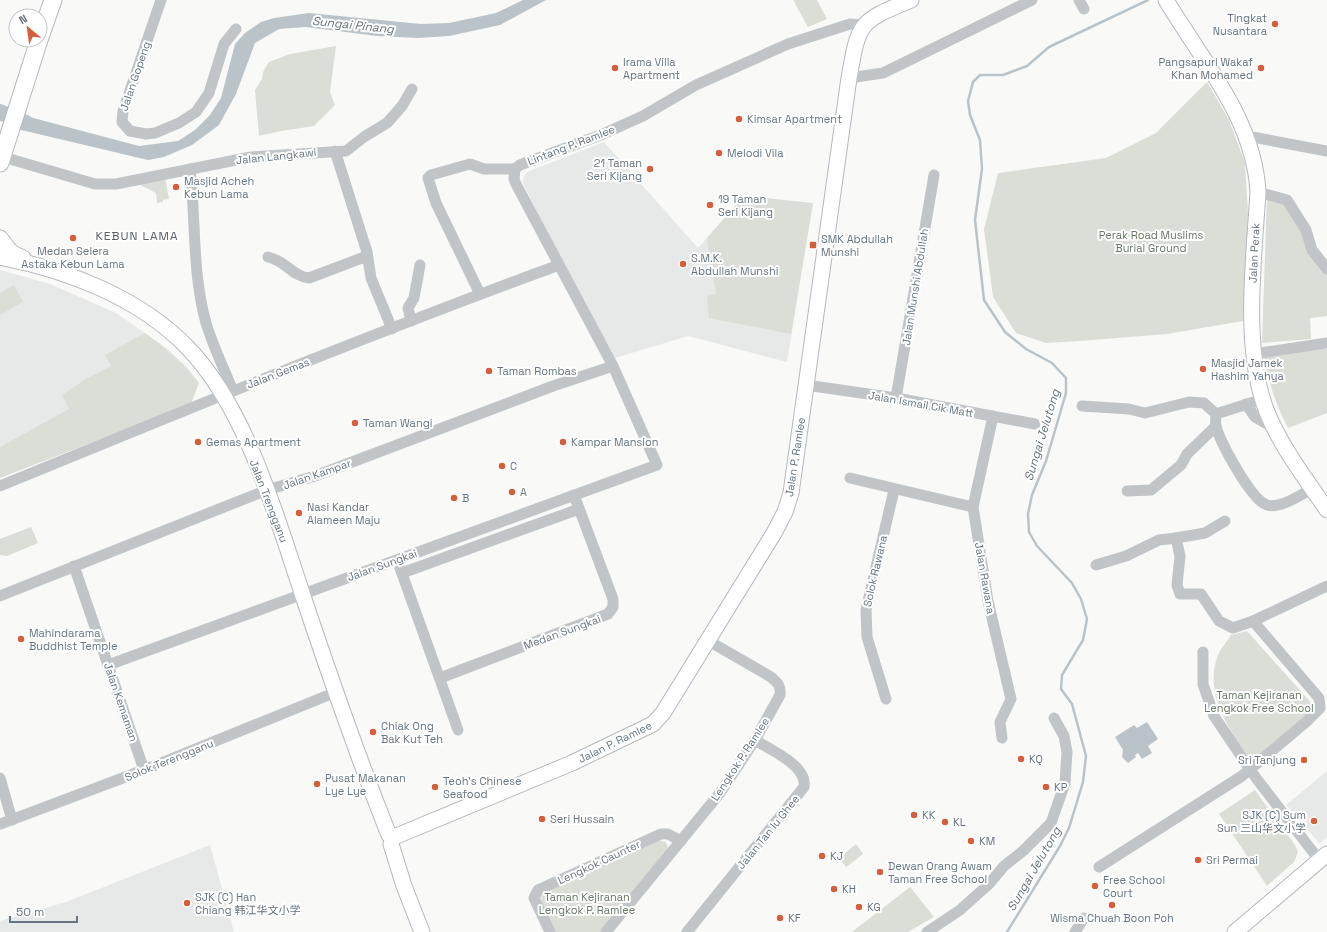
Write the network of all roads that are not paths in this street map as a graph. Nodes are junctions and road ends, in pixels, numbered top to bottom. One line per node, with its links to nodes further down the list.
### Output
1 (52, 0): 6 (main road)
2 (161, 0): 8 (street, Jalan Gopeng)
3 (911, 0): 7 (main road, Jalan P. Ramlee)
4 (1032, 0): 11 (street)
5 (1167, 2): 15 (main road, Jalan Perak)
6 (48, 13)
7 (864, 25): 11 (main road, Jalan P. Ramlee); 20 (street, Lintang P. Ramlee)
8 (236, 29)
9 (28, 48): 13 (main road)
10 (36, 48): 13 (main road)
11 (849, 78): 37 (main road, Jalan P. Ramlee)
12 (412, 89): 16 (street, Jalan Langkawi)
13 (13, 103): 14 (main road)
14 (4, 136): 18 (main road)
15 (1247, 136): 17 (street); 22 (main road, Jalan Perak)
16 (335, 151): 19 (street, Jalan Langkawi); 24 (street)
17 (1327, 151)
18 (1, 159): 19 (street, Jalan Langkawi)
19 (190, 169): 38 (street)
20 (515, 169): 28 (street, Lintang P. Ramlee); 31 (street)
21 (934, 175): 39 (street, Jalan Munshi Abdullah)
22 (1258, 192): 30 (street); 35 (main road, Jalan Perak)
23 (0, 238): 27 (main road, Jalan Trengganu)
24 (367, 256): 26 (street); 33 (street)
25 (0, 257): 27 (main road, Jalan Trengganu)
26 (268, 257)
27 (31, 263): 38 (main road, Jalan Trengganu)
28 (559, 265): 31 (street, Jalan Gemas); 36 (street, Lintang P. Ramlee)
29 (420, 266): 32 (street)
30 (1327, 269)
31 (480, 294): 32 (street, Jalan Gemas)
32 (411, 321): 33 (street, Jalan Gemas)
33 (392, 329): 38 (street, Jalan Gemas)
34 (1327, 343): 35 (street)
35 (1253, 354): 40 (main road, Jalan Perak)
36 (613, 366): 48 (street, Lintang P. Ramlee); 52 (street, Jalan Kampar)
37 (806, 385): 39 (street, Jalan Ismail Cik Matt); 69 (main road, Jalan P. Ramlee)
38 (229, 392): 50 (street, Jalan Gemas); 52 (main road, Jalan Trengganu)
39 (896, 398): 44 (street, Jalan Ismail Cik Matt)
40 (1263, 399): 41 (street); 47 (main road, Jalan Perak)
41 (1246, 404): 43 (street); 47 (street)
42 (1082, 406): 43 (street)
43 (1216, 414): 46 (street)
44 (993, 416): 45 (street, Jalan Ismail Cik Matt); 57 (street, Jalan Rawana)
45 (1035, 424)
46 (1216, 426): 51 (street); 54 (street)
47 (1274, 428): 51 (main road, Jalan Perak)
48 (657, 465): 55 (street, Jalan Sungkai)
49 (850, 478): 53 (street)
50 (0, 486)
51 (1312, 489): 56 (main road, Jalan Perak)
52 (267, 490): 63 (street, Jalan Kampar); 66 (main road, Jalan Trengganu)
53 (894, 490): 57 (street); 74 (street, Solok Rawana)
54 (1127, 491)
55 (574, 495): 58 (street, Medan Sungkai); 61 (street, Jalan Sungkai)
56 (1326, 506)
57 (973, 508): 77 (street, Jalan Rawana)
58 (579, 509): 64 (street); 72 (street, Medan Sungkai)
59 (1225, 521): 60 (street)
60 (1176, 538): 62 (street); 68 (street)
61 (397, 560): 64 (street); 66 (street, Jalan Sungkai)
62 (1096, 565)
63 (74, 566): 67 (street, Jalan Kampar); 71 (street, Jalan Kemaman)
64 (402, 573): 72 (street)
65 (1327, 586): 68 (street)
66 (303, 594): 71 (street, Jalan Sungkai); 73 (main road, Jalan Trengganu)
67 (0, 596)
68 (1253, 621): 79 (street)
69 (707, 640): 78 (street, Lengkok P. Ramlee); 84 (main road, Jalan P. Ramlee)
70 (1203, 652): 79 (street)
71 (108, 665): 80 (street, Jalan Kemaman)
72 (440, 678): 76 (street)
73 (336, 692): 80 (street, Solok Terengganu); 84 (main road, Jalan Trengganu)
74 (886, 699)
75 (1054, 718): 93 (street)
76 (458, 730)
77 (1002, 738)
78 (756, 740): 85 (street, Lengkok P. Ramlee); 92 (street, Jalan Tan Iu Ghee)
79 (1250, 769): 86 (street); 87 (street)
80 (144, 770): 82 (street, Solok Terengganu)
81 (0, 778): 82 (street)
82 (12, 820): 83 (street, Solok Terengganu)
83 (0, 824)
84 (391, 839): 89 (main road, Jalan Trengganu)
85 (681, 841): 90 (street, Lengkok Caunter); 91 (street, Lengkok P. Ramlee)
86 (1323, 857): 95 (main road)
87 (1099, 867)
88 (1084, 918): 94 (street)
89 (422, 932)
90 (550, 932)
91 (606, 932)
92 (687, 932)
93 (927, 932)
94 (1075, 932)
95 (1235, 932)

